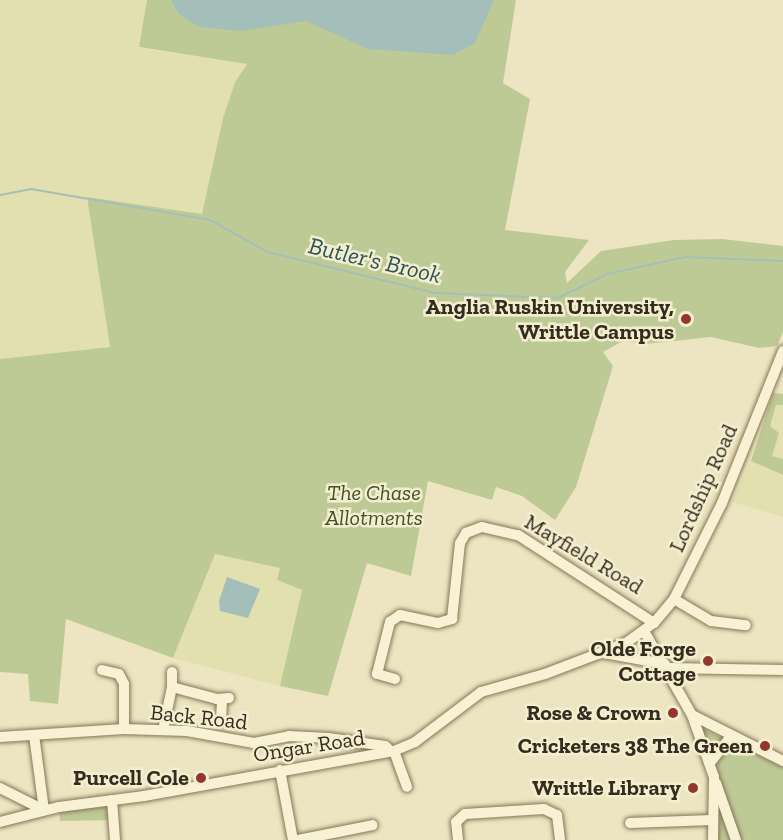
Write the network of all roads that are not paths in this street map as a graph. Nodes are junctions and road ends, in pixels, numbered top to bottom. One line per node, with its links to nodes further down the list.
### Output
1 (783, 351): 2 (street, Lordship Road)
2 (674, 600): 3 (street, Lordship Road); 4 (street)
3 (654, 623): 5 (street, Lordship Road); 11 (street, Mayfield Road)
4 (746, 625)
5 (644, 631): 6 (street, Ongar Road); 7 (street)
6 (604, 652): 7 (street); 20 (street, Ongar Road)
7 (667, 666): 9 (street); 13 (street)
8 (102, 670): 15 (street)
9 (783, 670)
10 (172, 672): 12 (street)
11 (395, 679)
12 (172, 687): 14 (street); 16 (street)
13 (692, 715): 19 (street); 22 (street)
14 (221, 720)
15 (124, 729): 16 (street, Back Road); 17 (street, Back Road)
16 (163, 730): 20 (street, Back Road)
17 (34, 735): 18 (street, Back Road); 28 (street)
18 (0, 737)
19 (730, 738): 21 (street); 22 (street)
20 (393, 751): 23 (street, Ongar Road); 25 (street)
21 (783, 761)
22 (710, 764): 24 (street)
23 (279, 770): 27 (street, Ongar Road); 34 (street)
24 (714, 777): 29 (street); 39 (street)
25 (407, 787)
26 (0, 788): 28 (street)
27 (112, 800): 28 (street, Ongar Road); 33 (street)
28 (44, 810): 30 (street, Ongar Road)
29 (712, 820): 31 (street); 38 (street)
30 (0, 822)
31 (630, 823)
32 (373, 825): 35 (street)
33 (115, 840)
34 (293, 840)
35 (298, 840)
36 (458, 840): 37 (street)
37 (560, 840)
38 (713, 840)
39 (736, 840)

